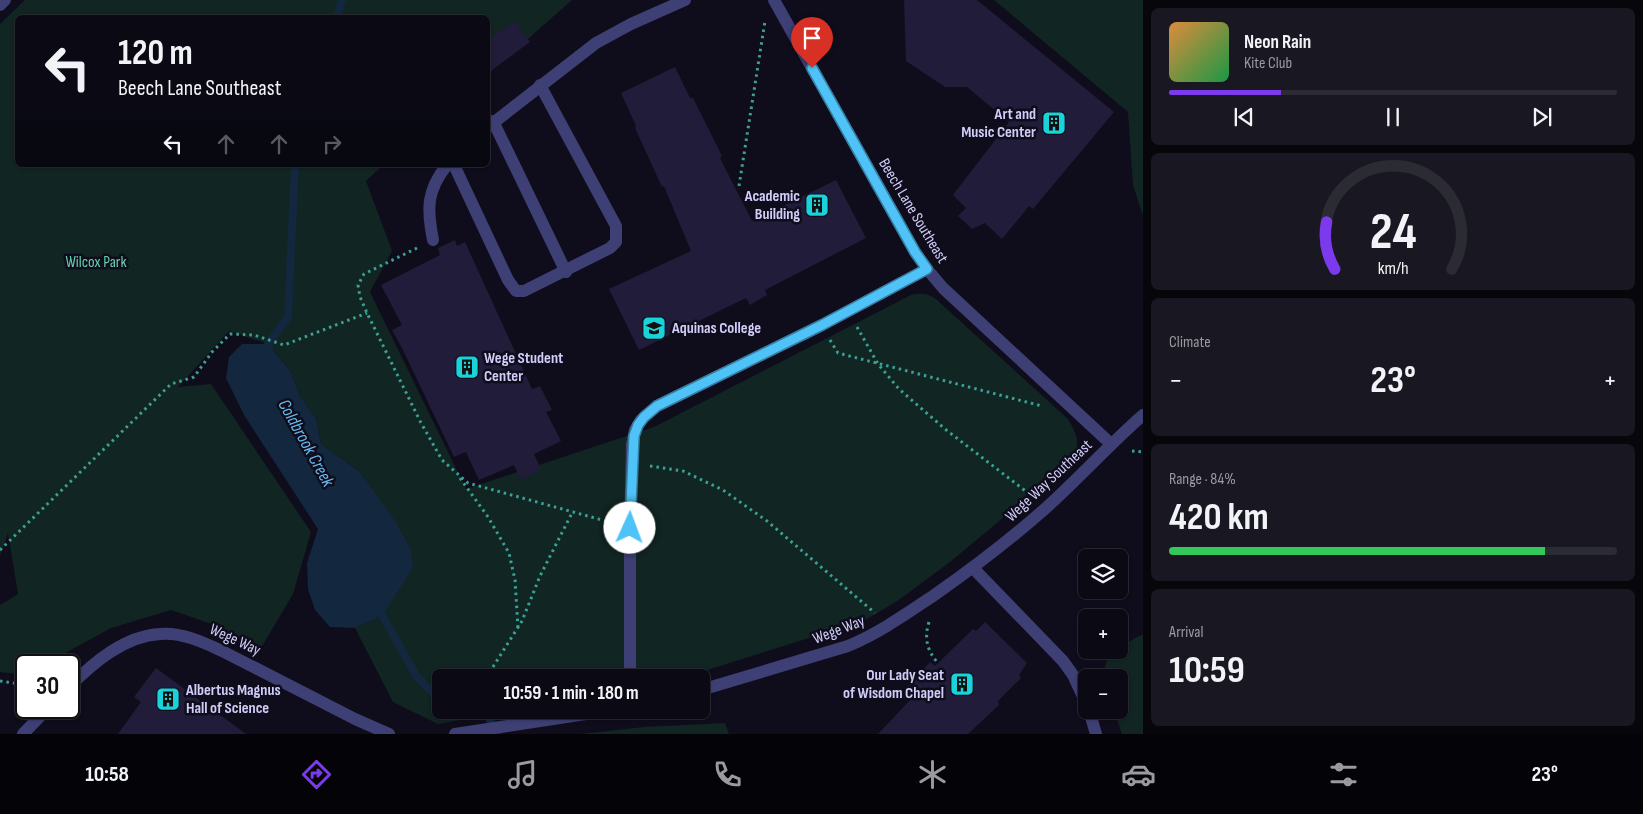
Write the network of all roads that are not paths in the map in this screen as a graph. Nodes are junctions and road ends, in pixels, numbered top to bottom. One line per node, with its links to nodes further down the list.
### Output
1 (5, 0): 4 (street)
2 (685, 0): 5 (street)
3 (774, 0): 10 (street, Beech Lane Southeast)
4 (0, 5)
5 (540, 85): 6 (street); 11 (street)
6 (490, 124): 11 (street)
7 (446, 167): 9 (street)
8 (455, 167): 11 (street)
9 (433, 240)
10 (927, 269): 13 (street, Beech Lane Southeast); 15 (street)
11 (566, 272)
12 (1143, 415): 13 (street, Wege Way Southeast)
13 (1112, 444): 14 (street, Wege Way Southeast)
14 (973, 568): 17 (street); 18 (street, Wege Way)
15 (630, 669)
16 (80, 676): 23 (street, Wege Way)
17 (1078, 686)
18 (710, 687)
19 (37, 719): 22 (street)
20 (555, 719): 24 (street)
21 (1091, 719): 25 (street)
22 (23, 734)
23 (389, 734)
24 (455, 734)
25 (1096, 734)

